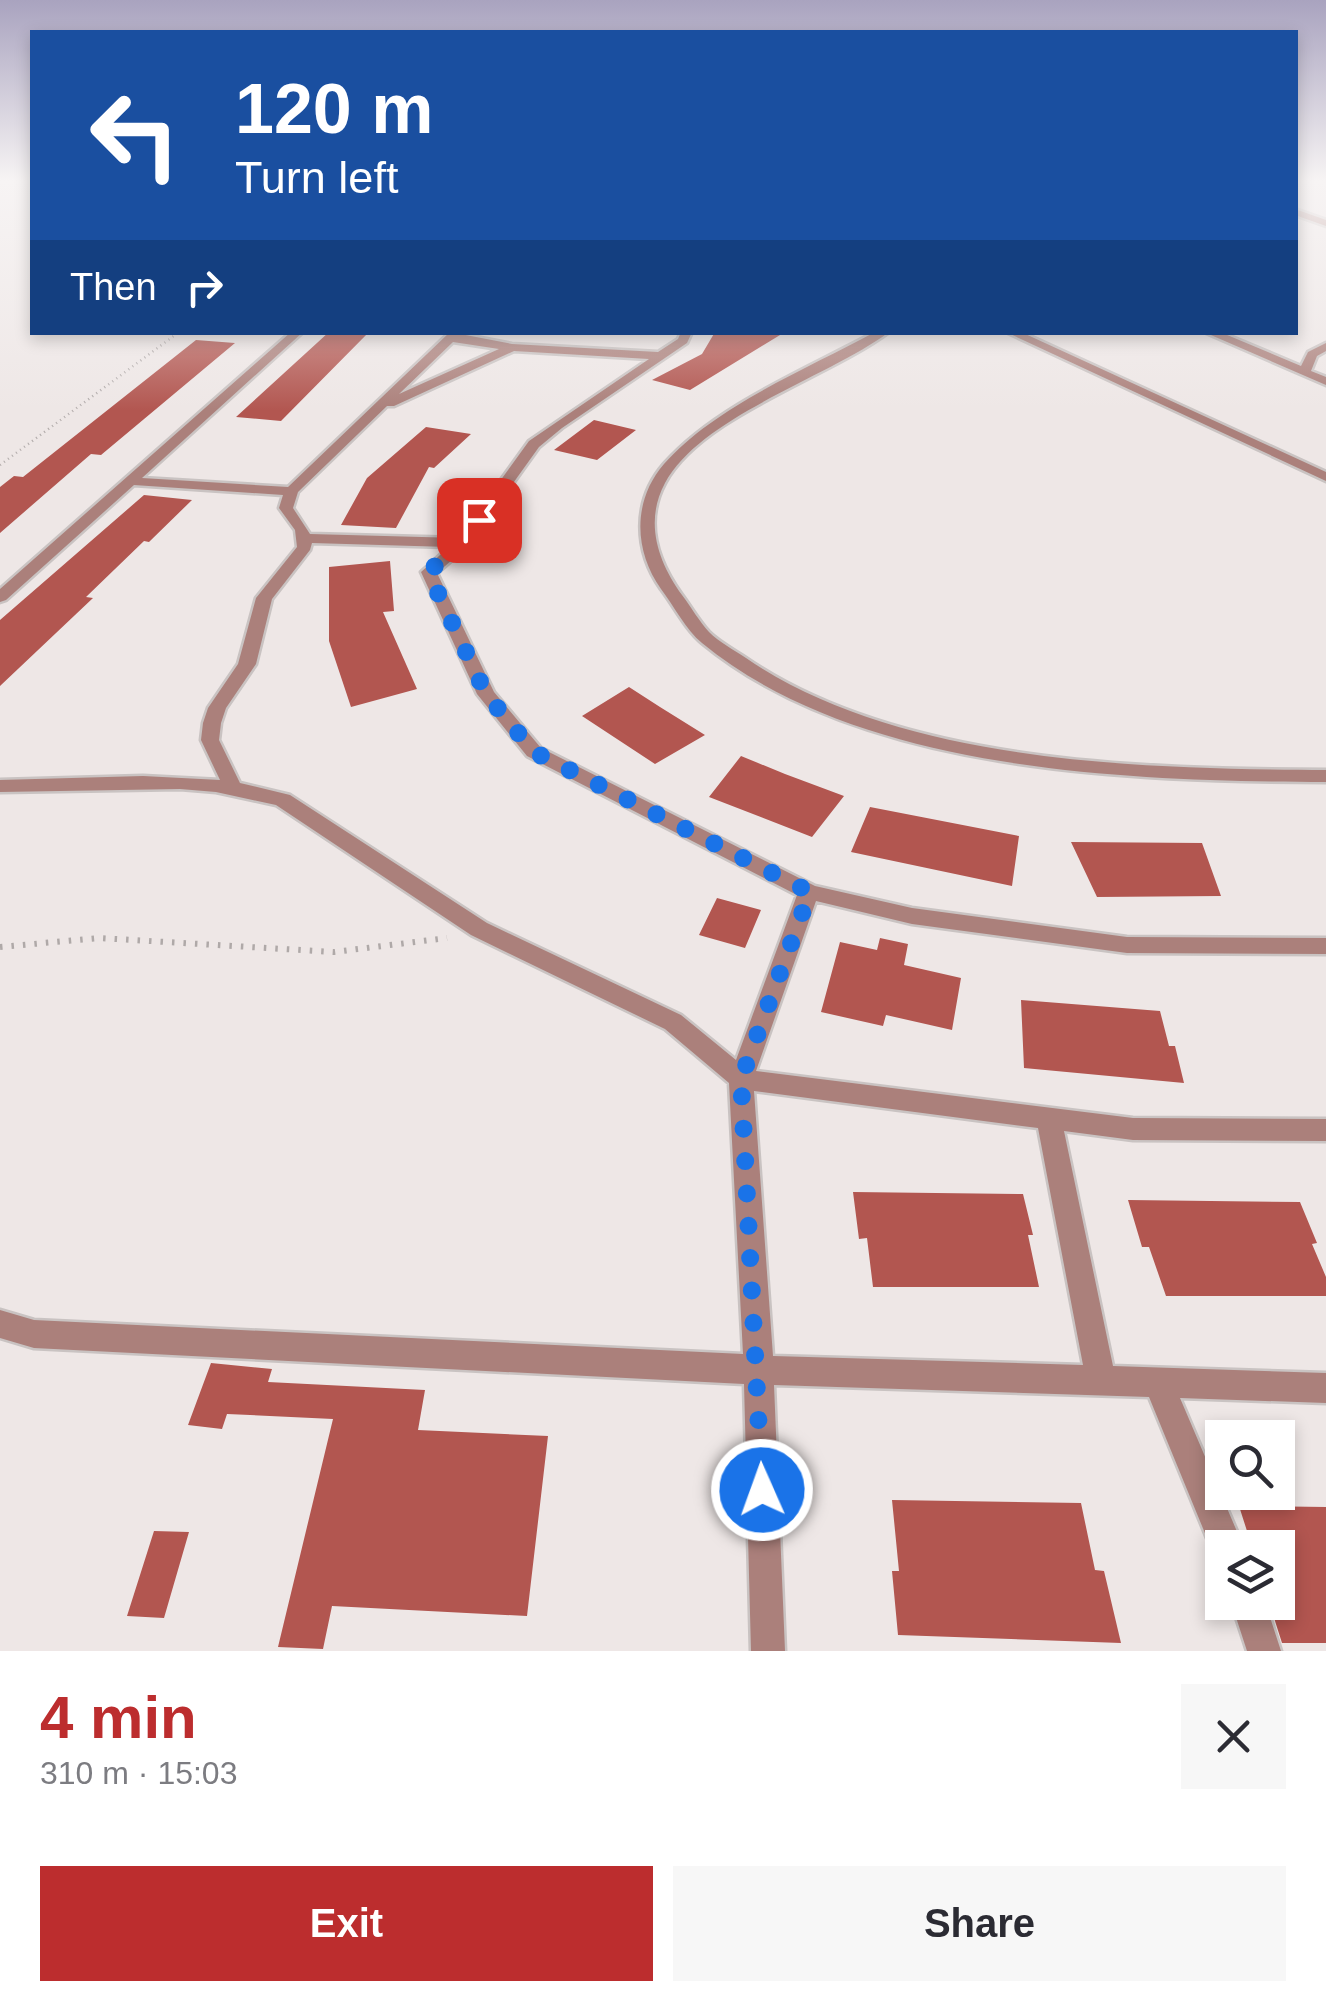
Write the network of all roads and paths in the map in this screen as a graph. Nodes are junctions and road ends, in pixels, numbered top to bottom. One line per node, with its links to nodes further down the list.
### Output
1 (175, 335): 15 (path)
2 (295, 335): 18 (street)
3 (454, 335): 9 (street); 13 (street)
4 (686, 335): 10 (street)
5 (879, 335): 23 (street)
6 (1018, 335): 16 (street)
7 (1215, 335): 11 (street)
8 (1326, 346): 11 (street)
9 (512, 347): 10 (street); 13 (street)
10 (661, 356): 21 (street)
11 (1304, 372): 12 (street)
12 (1326, 381)
13 (375, 410): 19 (street)
14 (1326, 461): 16 (street)
15 (0, 465)
16 (1308, 468): 17 (street)
17 (1326, 476)
18 (129, 481): 19 (street); 22 (street)
19 (291, 491): 20 (street)
20 (306, 538): 21 (street); 25 (street)
21 (463, 543): 26 (street)
22 (0, 597)
23 (1326, 776)
24 (0, 786): 25 (street)
25 (234, 790): 27 (street)
26 (810, 892): 28 (street); 30 (street)
27 (479, 929): 29 (path); 30 (street)
28 (1326, 946)
29 (0, 948)
30 (741, 1079): 31 (street); 34 (street)
31 (1048, 1118): 32 (street); 35 (street)
32 (1326, 1130)
33 (0, 1324): 34 (street)
34 (759, 1370): 35 (street); 40 (street)
35 (1101, 1381): 36 (street)
36 (1157, 1382): 37 (street); 38 (street)
37 (1326, 1388)
38 (1220, 1530)
39 (1254, 1620): 41 (street)
40 (768, 1651)
41 (1264, 1651)

